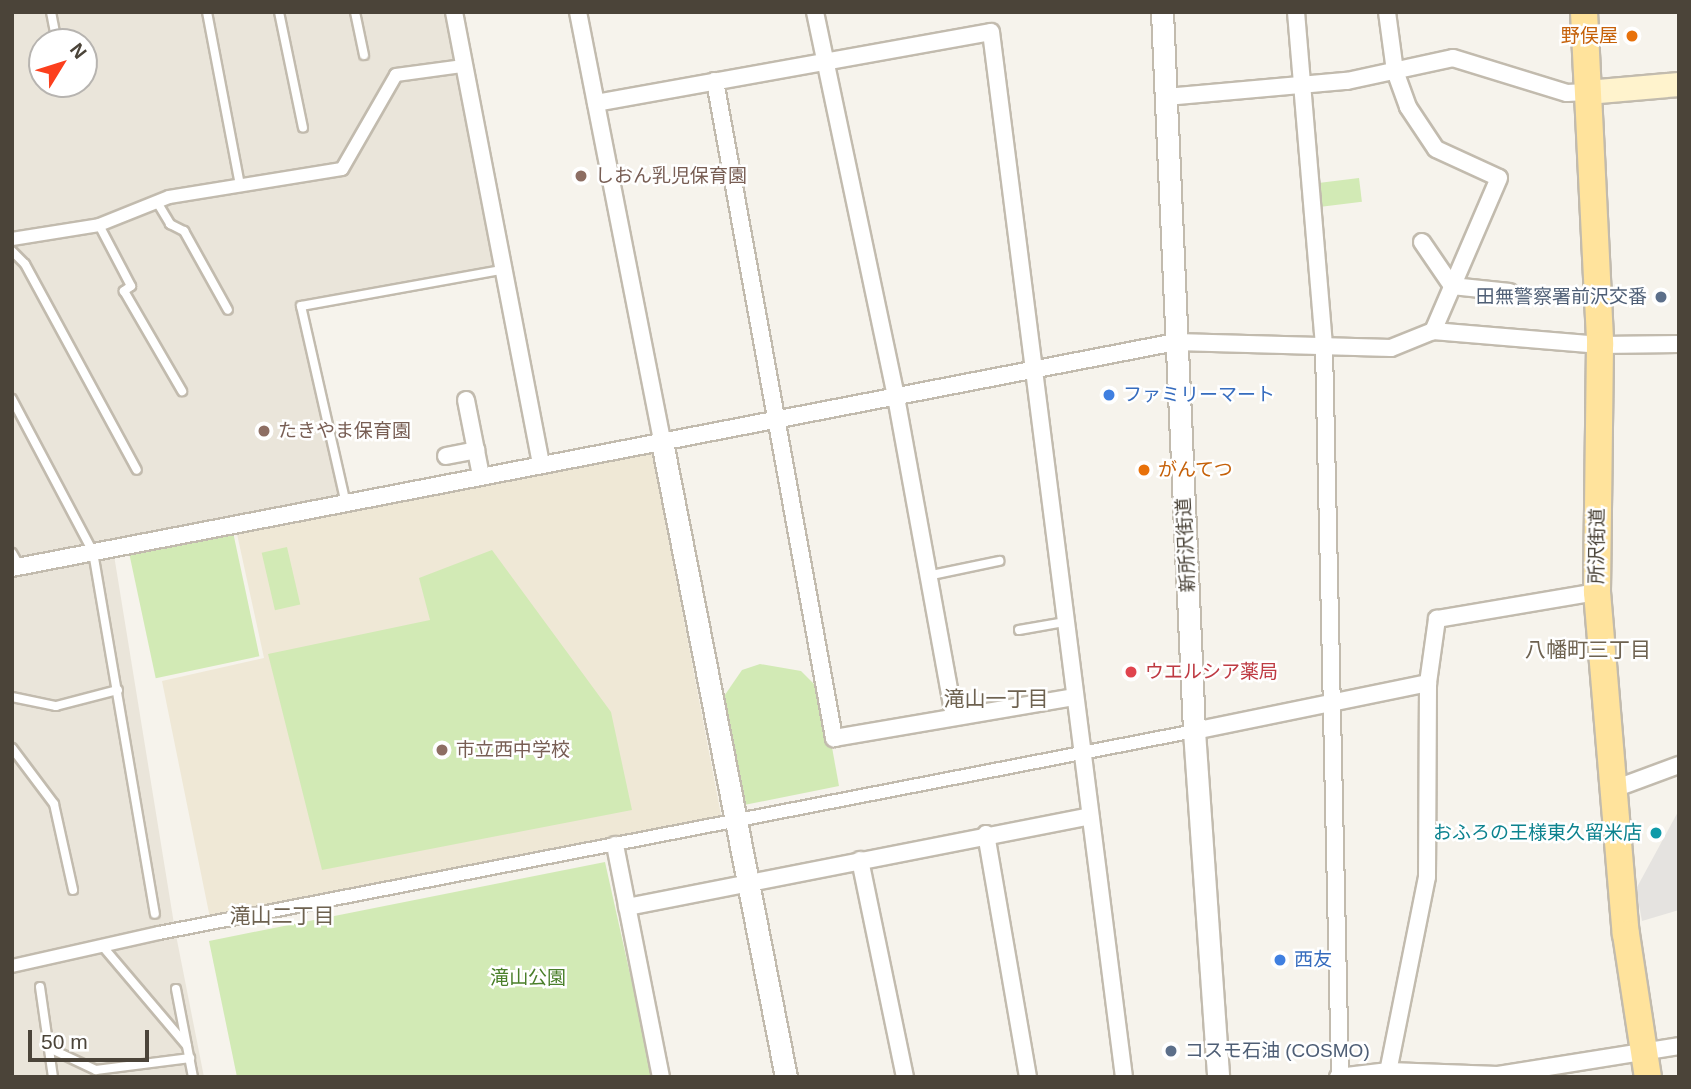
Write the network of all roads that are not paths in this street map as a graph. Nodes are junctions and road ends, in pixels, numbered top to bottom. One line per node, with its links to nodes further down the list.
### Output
1 (207, 12): 22 (lane)
2 (279, 12): 21 (lane)
3 (355, 12): 11 (lane)
4 (454, 12): 13 (street)
5 (578, 12): 20 (street)
6 (815, 12): 12 (street)
7 (1162, 12): 19 (street, 新所沢街道)
8 (1296, 12): 17 (street)
9 (1387, 12): 14 (street)
10 (1584, 12): 18 (main road, 所沢街道)
11 (364, 55)
12 (825, 62): 15 (street); 37 (street); 39 (street)
13 (463, 66): 22 (street); 28 (street)
14 (1395, 71): 17 (street); 18 (street); 29 (street)
15 (715, 81): 20 (street); 42 (street)
16 (1679, 84): 18 (main road)
17 (1303, 86): 19 (street); 36 (street)
18 (1587, 92): 35 (main road, 所沢街道)
19 (1166, 97): 33 (street, 新所沢街道)
20 (596, 103): 43 (street)
21 (303, 128)
22 (240, 185): 23 (street)
23 (157, 202): 24 (street); 31 (lane)
24 (99, 225): 25 (street); 38 (lane)
25 (12, 239)
26 (1422, 242): 29 (street)
27 (12, 251): 47 (lane)
28 (502, 270): 46 (street); 49 (lane)
29 (1452, 286): 30 (street); 32 (street)
30 (1510, 292)
31 (228, 310)
32 (1433, 331): 35 (street); 36 (street)
33 (1176, 342): 36 (street); 37 (street); 63 (street, 新所沢街道)
34 (1679, 344): 35 (street)
35 (1600, 345): 54 (main road, 所沢街道)
36 (1324, 348): 61 (street)
37 (1035, 371): 39 (street); 55 (street)
38 (182, 391)
39 (896, 397): 42 (street); 53 (street)
40 (12, 399): 50 (lane)
41 (466, 400): 44 (street)
42 (779, 419): 43 (street); 62 (street)
43 (662, 442): 46 (street); 69 (street)
44 (475, 450): 45 (street); 48 (street)
45 (446, 456)
46 (541, 465): 48 (street)
47 (137, 470)
48 (481, 477): 49 (street)
49 (345, 504): 50 (street)
50 (93, 552): 52 (street); 58 (lane)
51 (999, 561): 53 (lane)
52 (15, 562)
53 (927, 576): 62 (street)
54 (1597, 593): 57 (street); 67 (main road, 所沢街道)
55 (1065, 622): 56 (lane); 60 (street)
56 (1018, 630)
57 (1428, 683): 61 (street); 86 (street)
58 (118, 690): 59 (lane); 76 (lane)
59 (12, 697)
60 (1075, 697): 62 (street); 65 (street)
61 (1332, 704): 63 (street); 95 (street)
62 (954, 717)
63 (1194, 732): 65 (street); 94 (street, 新所沢街道)
64 (12, 748): 74 (lane)
65 (1082, 754): 68 (street); 69 (street)
66 (1679, 765): 67 (street)
67 (1615, 789): 84 (main road, 所沢街道)
68 (1090, 816): 70 (street); 93 (street)
69 (737, 822): 71 (street); 73 (street)
70 (986, 834): 72 (street); 92 (street)
71 (615, 845): 75 (street); 77 (street)
72 (860, 860): 73 (street); 91 (street)
73 (749, 882): 75 (street); 90 (street)
74 (73, 890)
75 (627, 907): 89 (street)
76 (155, 914)
77 (104, 948): 78 (street); 81 (lane)
78 (12, 966)
79 (40, 988): 83 (lane)
80 (176, 989): 81 (lane)
81 (187, 1046): 85 (lane)
82 (1679, 1046): 84 (street)
83 (49, 1048): 85 (lane); 87 (lane)
84 (1644, 1050): 86 (street); 96 (main road, 所沢街道)
85 (190, 1058): 88 (lane)
86 (1388, 1074): 95 (street)
87 (53, 1077)
88 (193, 1077)
89 (661, 1077)
90 (786, 1077)
91 (905, 1077)
92 (1028, 1077)
93 (1124, 1077)
94 (1218, 1077)
95 (1339, 1077)
96 (1648, 1077)

